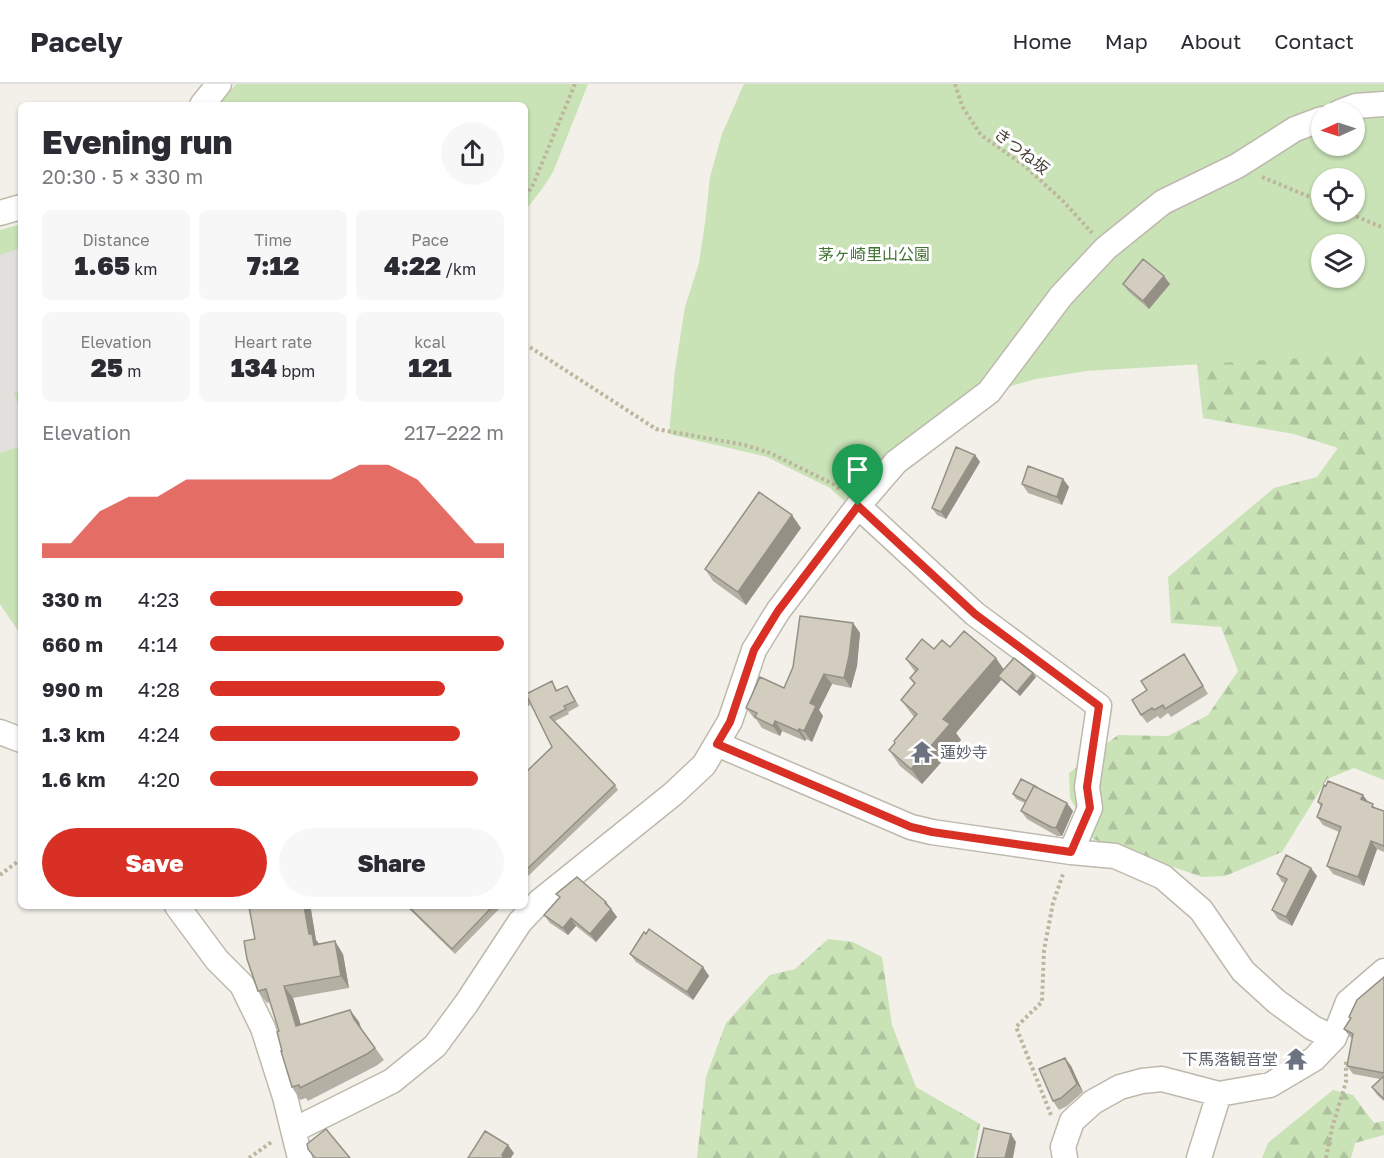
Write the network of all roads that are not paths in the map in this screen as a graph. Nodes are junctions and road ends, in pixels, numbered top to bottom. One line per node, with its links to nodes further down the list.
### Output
1 (1384, 104): 2 (street)
2 (1365, 105)
3 (1311, 123): 6 (street)
4 (18, 208): 5 (street)
5 (0, 213)
6 (858, 506): 9 (street); 10 (street)
7 (0, 732): 8 (street)
8 (18, 739)
9 (717, 744): 10 (street); 15 (street)
10 (1071, 852): 13 (street)
11 (179, 909): 15 (street)
12 (1384, 971): 13 (street)
13 (1334, 1038): 14 (street)
14 (1219, 1094): 16 (street); 18 (street)
15 (294, 1130): 17 (street)
16 (1064, 1152)
17 (300, 1158)
18 (1199, 1158)

